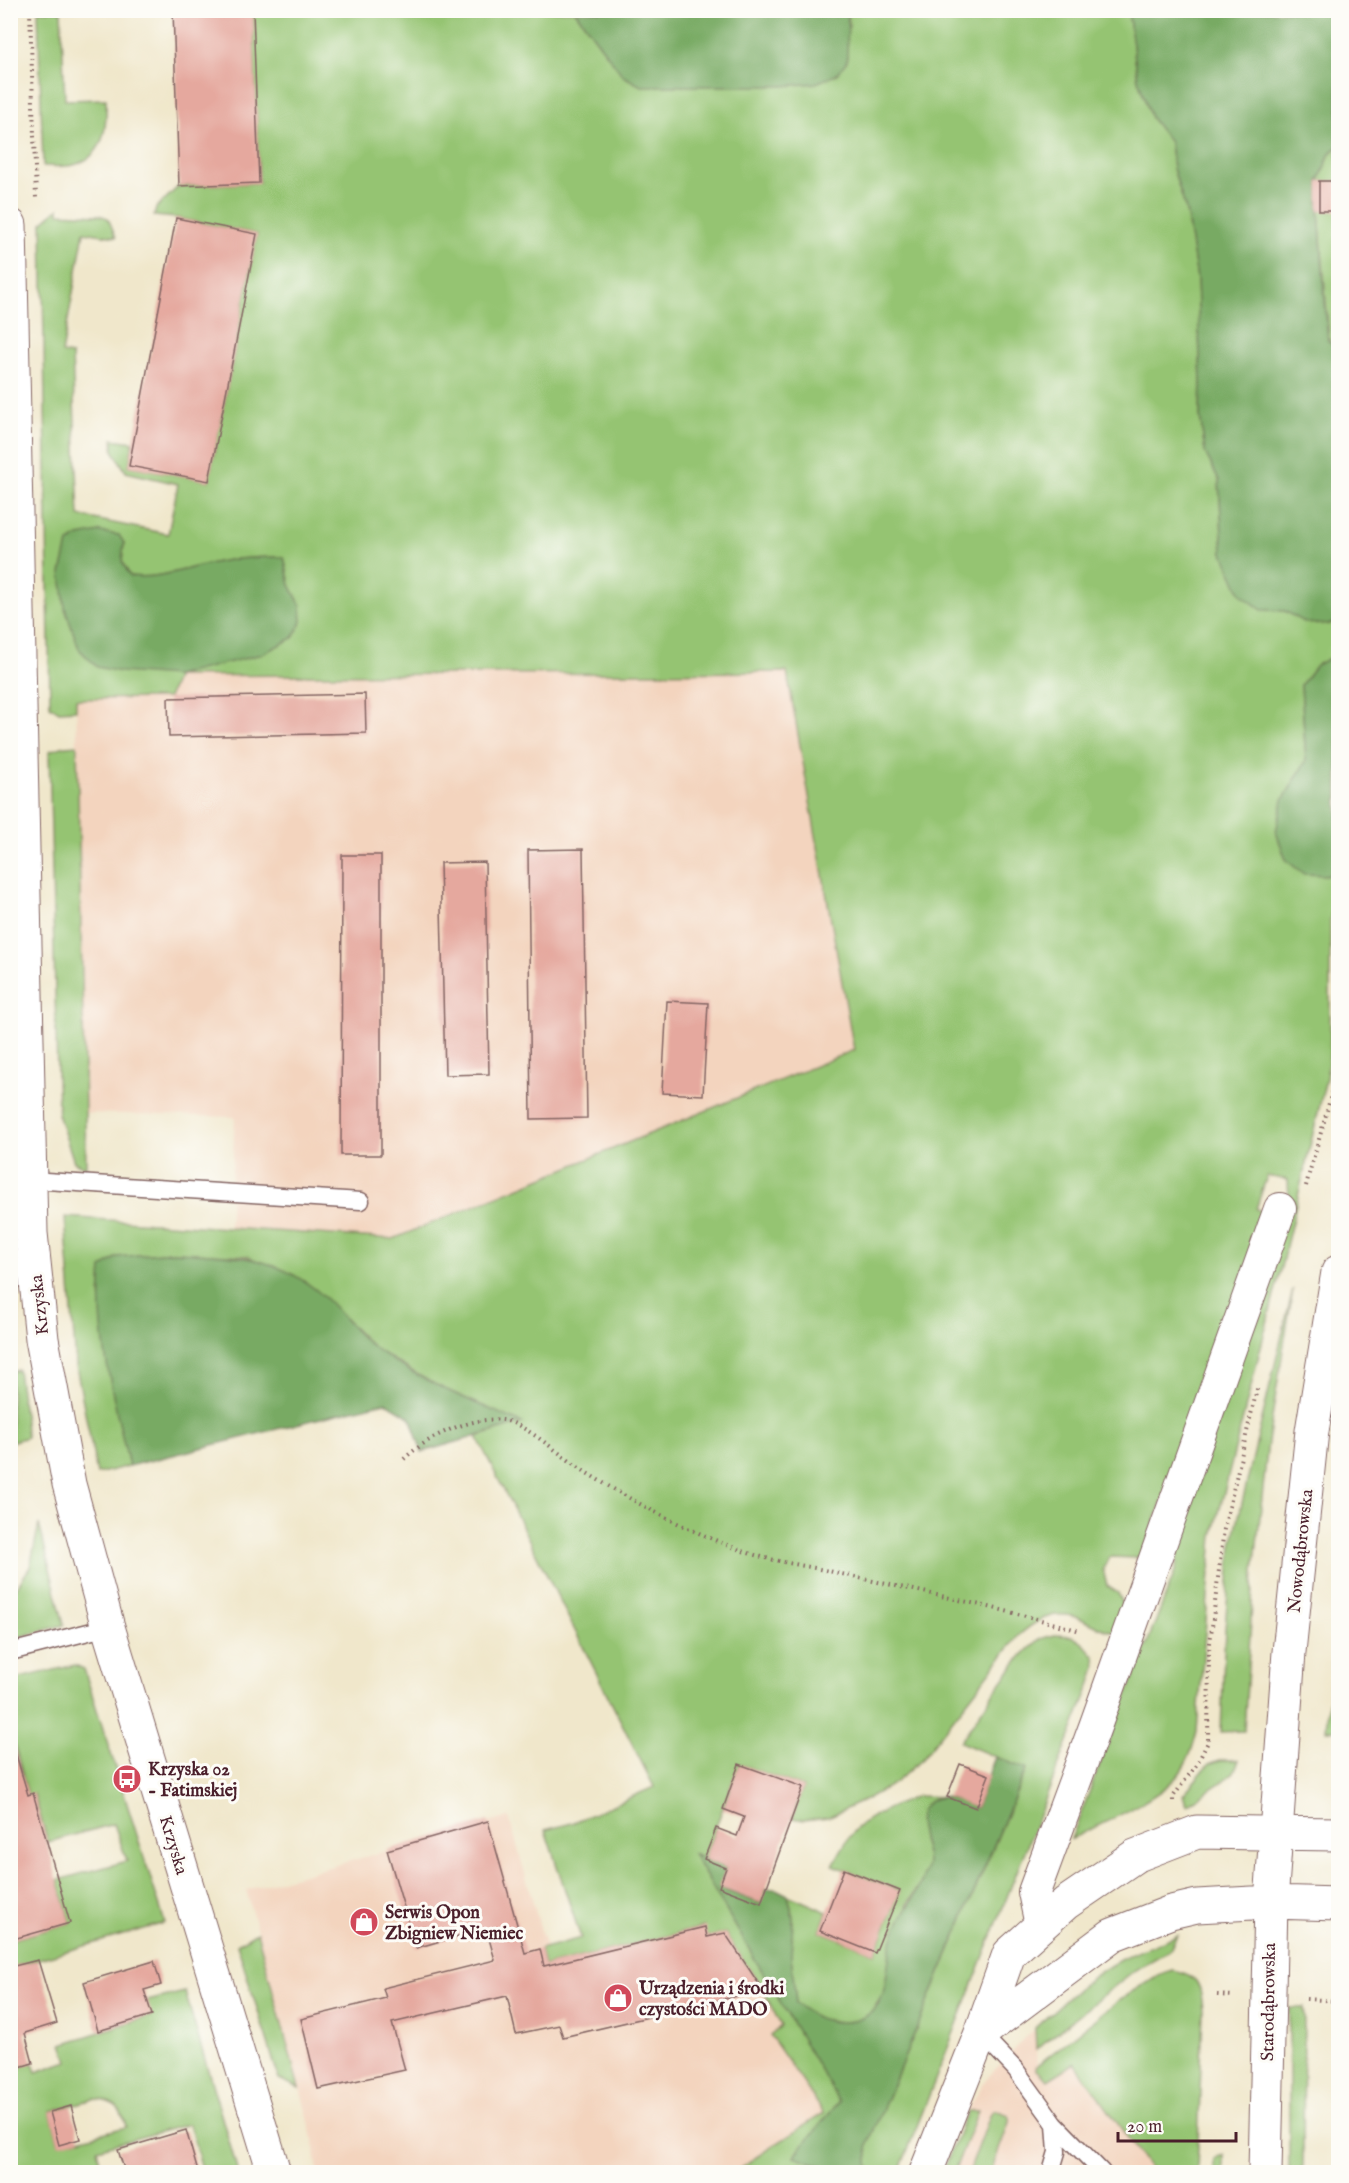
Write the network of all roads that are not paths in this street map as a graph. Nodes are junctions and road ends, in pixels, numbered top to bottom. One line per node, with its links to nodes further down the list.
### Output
1 (24, 218): 2 (street, Krzyska)
2 (30, 1180): 4 (lane); 6 (street, Krzyska)
3 (1292, 1201): 12 (street)
4 (360, 1202)
5 (1338, 1272): 8 (street, Nowodąbrowska)
6 (108, 1627): 7 (lane); 15 (street, Krzyska)
7 (10, 1652)
8 (1277, 1832): 9 (street); 10 (street, Starodąbrowska); 12 (street)
9 (1338, 1834)
10 (1271, 1902): 11 (street); 13 (street); 19 (street, Starodąbrowska)
11 (1338, 1904)
12 (1041, 1925): 13 (street)
13 (981, 2033): 14 (lane); 16 (street)
14 (1055, 2124): 17 (lane); 18 (lane)
15 (274, 2172)
16 (926, 2172)
17 (1051, 2172)
18 (1102, 2172)
19 (1265, 2172)

